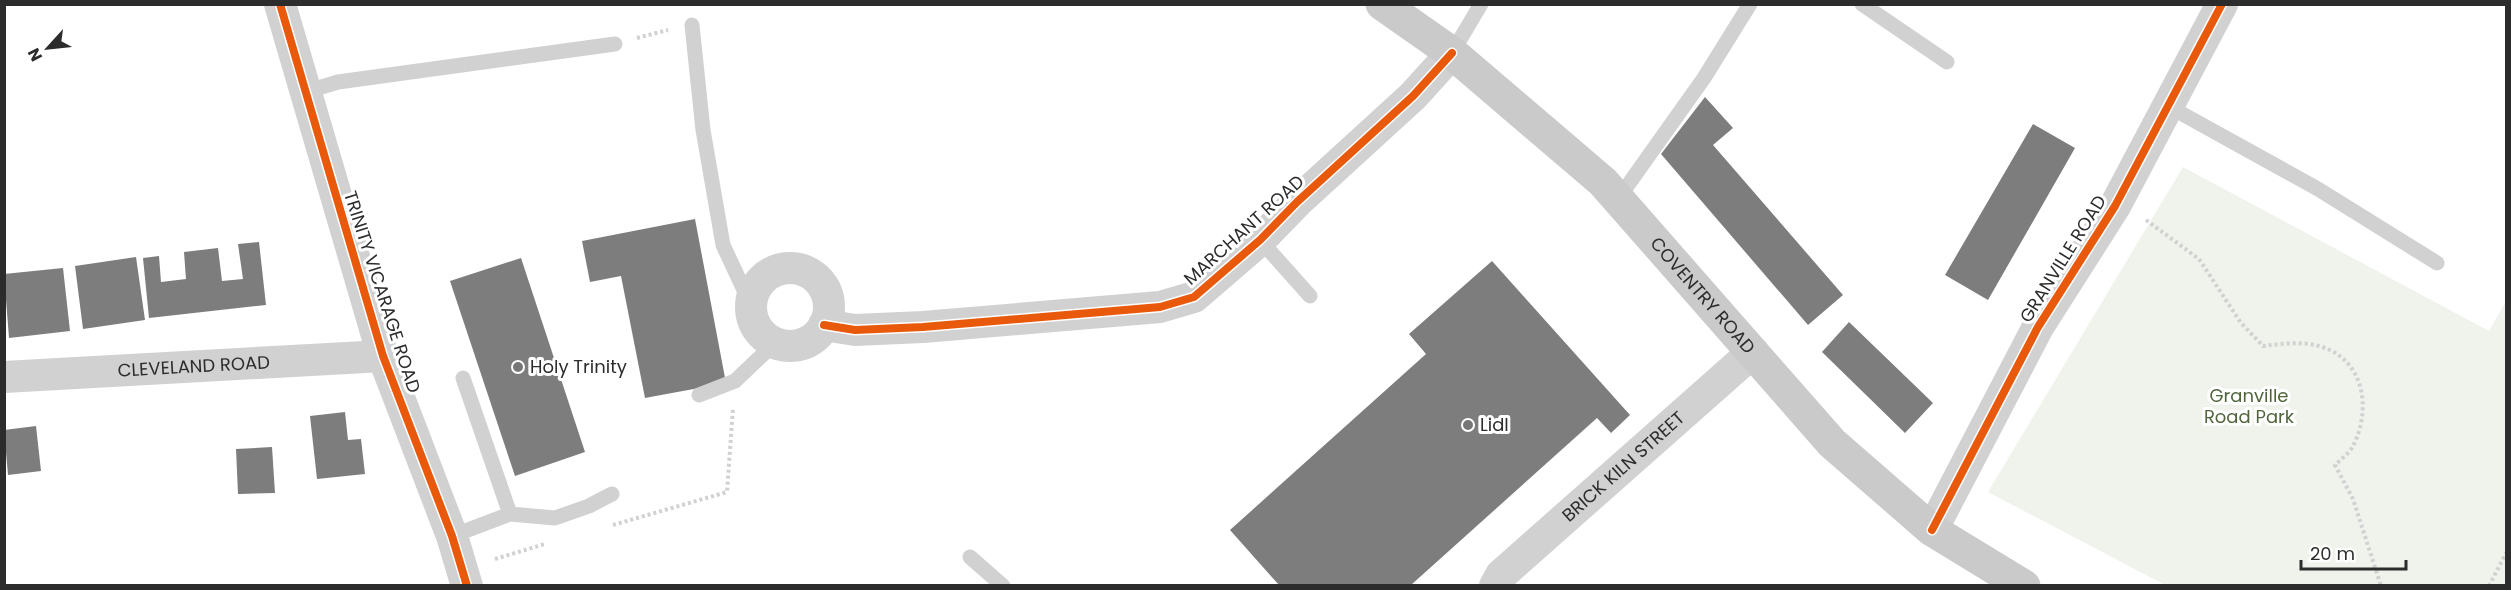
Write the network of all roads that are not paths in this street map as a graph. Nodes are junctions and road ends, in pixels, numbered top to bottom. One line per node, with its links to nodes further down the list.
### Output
1 (280, 4): 11 (street, TRINITY VICARAGE ROAD)
2 (1382, 4): 9 (main road, COVENTRY ROAD)
3 (1481, 4): 9 (lane)
4 (1750, 4): 13 (lane)
5 (1862, 4): 10 (lane)
6 (2222, 4): 12 (street, GRANVILLE ROAD)
7 (692, 25): 17 (lane)
8 (615, 44): 11 (lane)
9 (1452, 53): 13 (main road, COVENTRY ROAD); 14 (street, MARCHANT ROAD)
10 (1947, 62)
11 (305, 92): 21 (street, TRINITY VICARAGE ROAD)
12 (2168, 106): 15 (lane); 27 (street, GRANVILLE ROAD)
13 (1618, 200): 20 (main road, COVENTRY ROAD)
14 (1260, 240): 16 (lane); 18 (street, MARCHANT ROAD)
15 (2437, 263)
16 (1310, 296)
17 (751, 305): 18 (street); 19 (street)
18 (824, 325): 19 (street)
19 (775, 343): 24 (lane)
20 (1753, 352): 27 (main road, COVENTRY ROAD); 32 (street, BRICK KILN STREET)
21 (383, 356): 22 (street, CLEVELAND ROAD); 28 (street, TRINITY VICARAGE ROAD)
22 (4, 377)
23 (463, 378): 26 (lane)
24 (699, 395)
25 (612, 494): 26 (lane)
26 (510, 514): 28 (lane)
27 (1932, 530): 33 (main road, COVENTRY ROAD)
28 (452, 536): 30 (street, TRINITY VICARAGE ROAD)
29 (970, 557): 31 (lane)
30 (467, 585)
31 (1003, 585)
32 (1495, 585)
33 (2024, 585)

